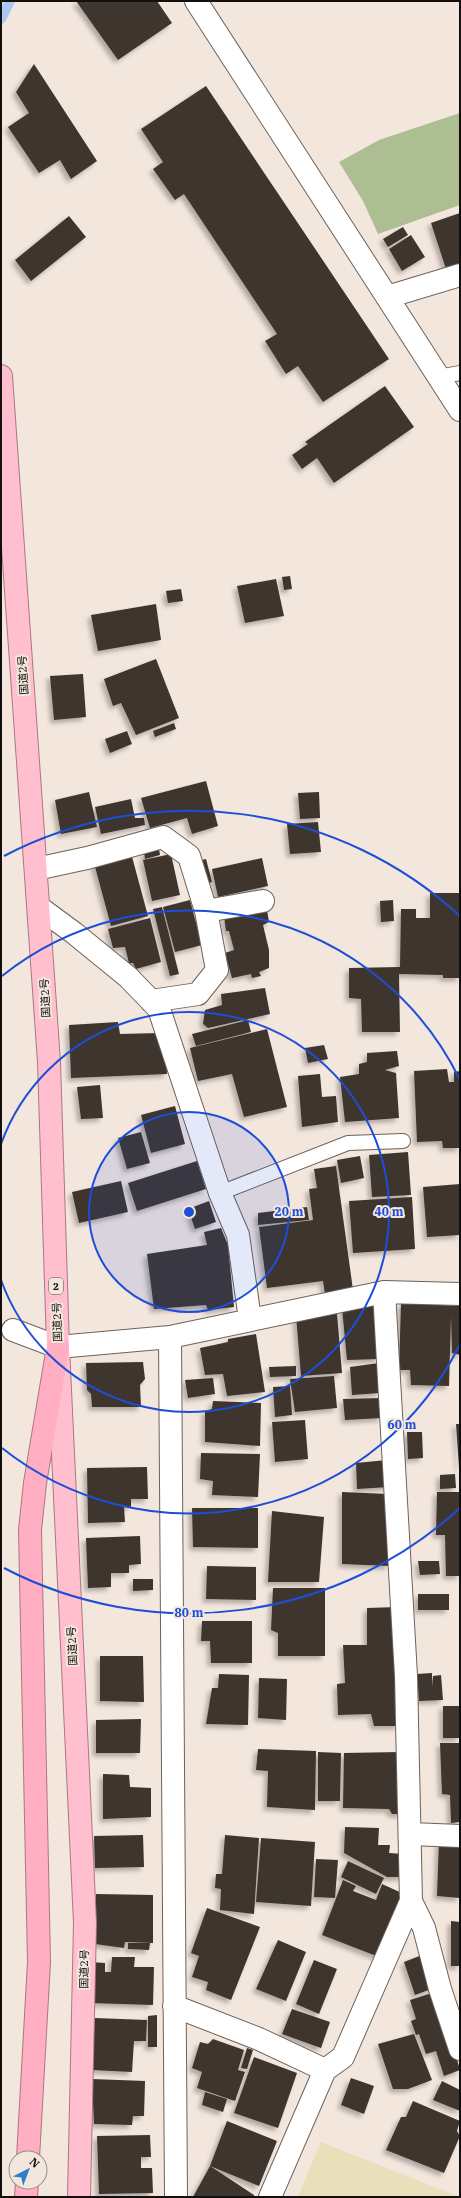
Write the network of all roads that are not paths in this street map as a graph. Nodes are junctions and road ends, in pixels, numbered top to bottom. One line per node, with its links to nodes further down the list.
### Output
1 (196, 1): 3 (street)
2 (460, 275): 3 (street)
3 (387, 297): 6 (street)
4 (460, 373): 6 (lane)
5 (1, 376): 8 (highway, 国道2号 / 2)
6 (438, 377): 7 (street)
7 (460, 410)
8 (36, 869): 10 (highway, 国道2号 / 2); 11 (street)
9 (263, 901): 11 (street)
10 (40, 908): 12 (street); 20 (highway, 国道2号 / 2)
11 (206, 911): 12 (street)
12 (151, 1001): 14 (street)
13 (403, 1141): 14 (lane)
14 (220, 1193): 17 (street)
15 (384, 1292): 16 (street); 17 (street); 21 (street)
16 (460, 1294)
17 (250, 1319): 19 (street)
18 (13, 1330): 20 (street)
19 (170, 1337): 20 (street); 24 (street)
20 (58, 1347): 27 (highway); 28 (highway, 国道2号 / 2)
21 (411, 1834): 22 (street); 23 (street)
22 (460, 1836)
23 (411, 1901): 25 (street); 26 (street)
24 (174, 2006): 26 (street); 29 (street)
25 (460, 2049)
26 (325, 2070): 30 (street)
27 (28, 2150)
28 (79, 2197)
29 (176, 2197)
30 (270, 2197)

